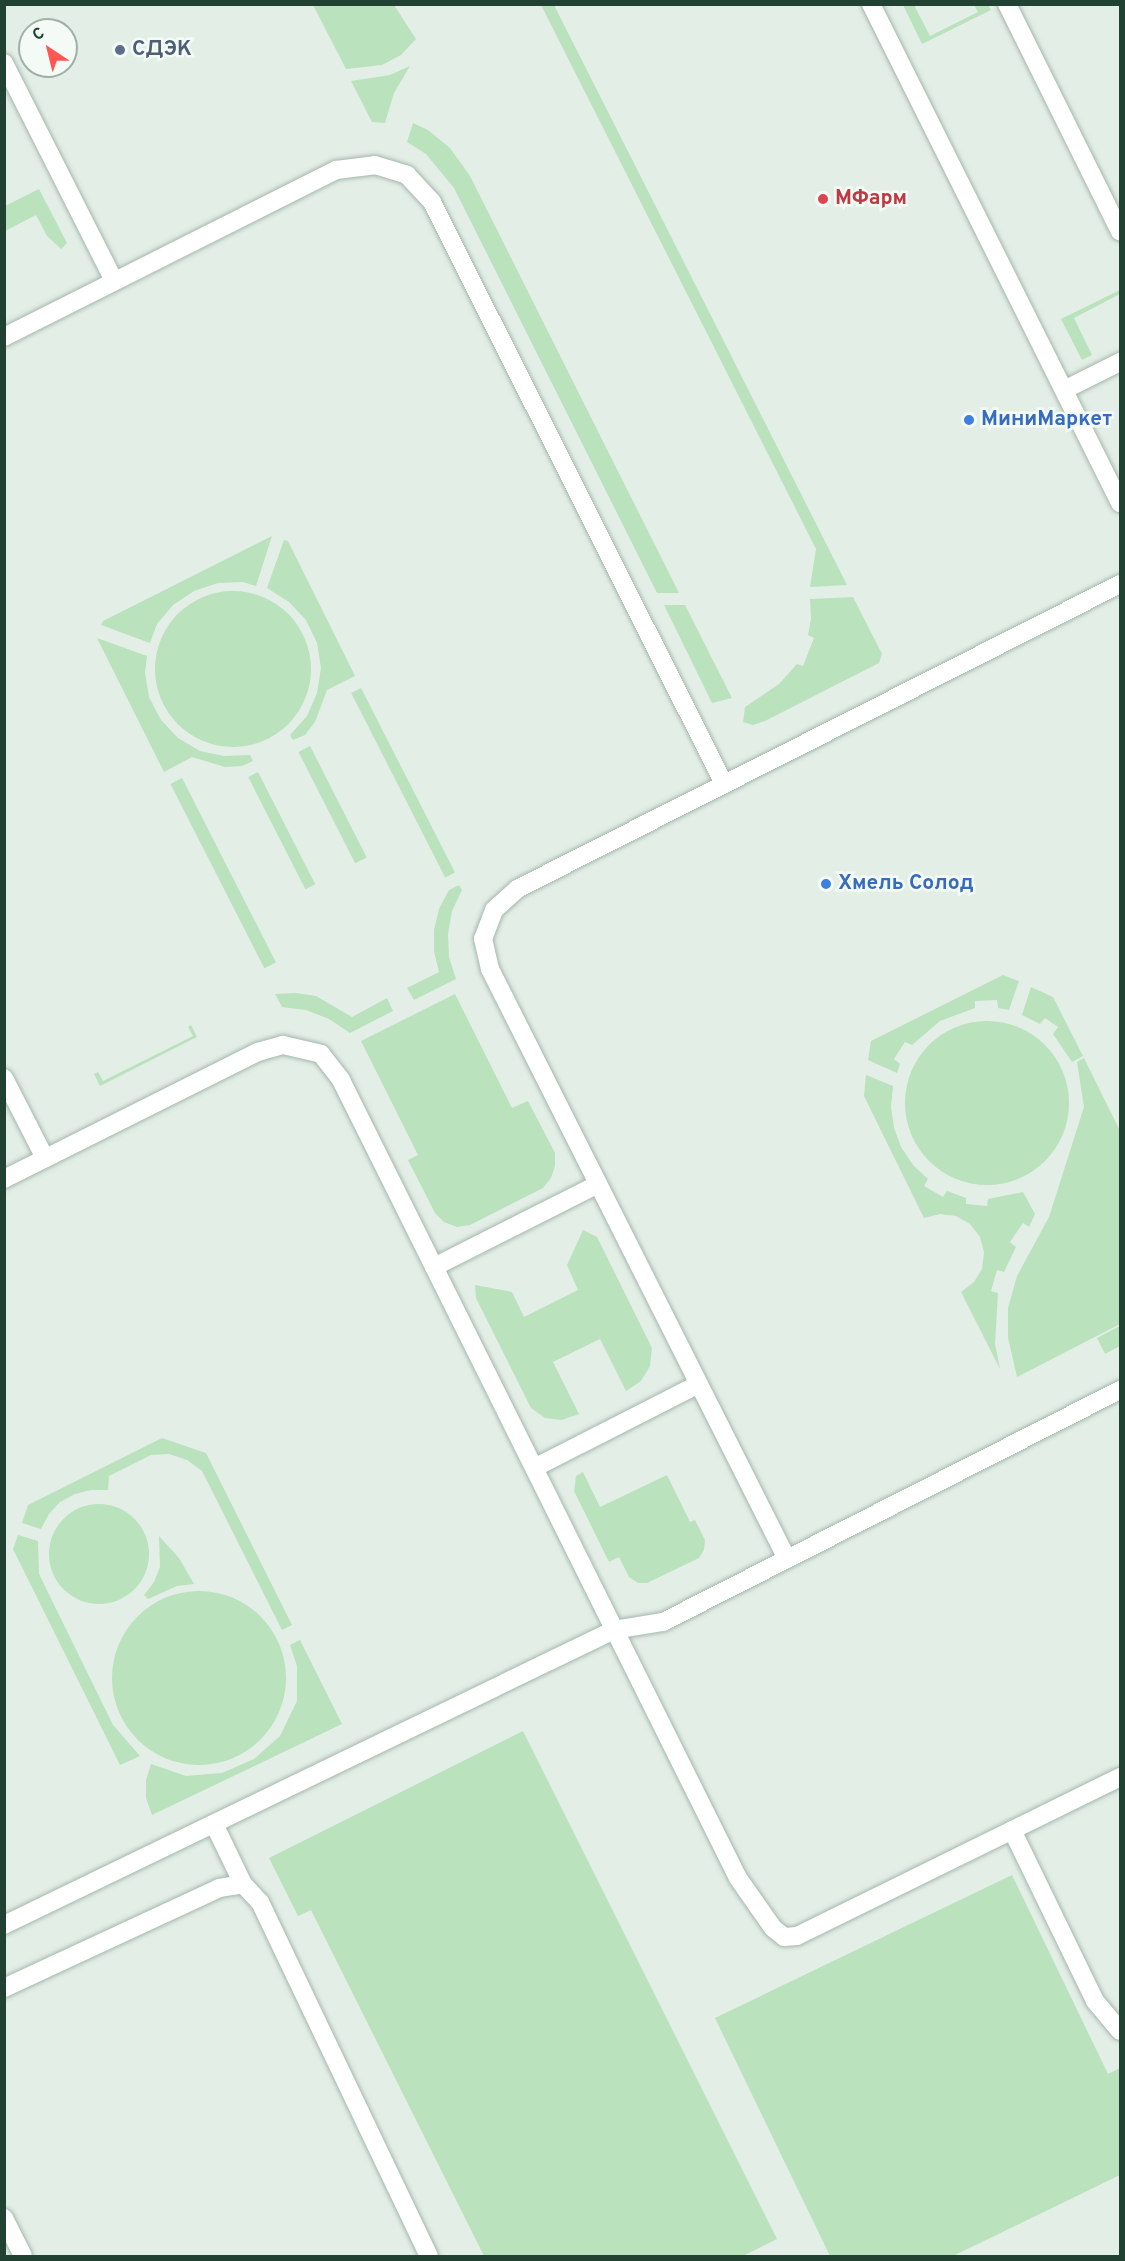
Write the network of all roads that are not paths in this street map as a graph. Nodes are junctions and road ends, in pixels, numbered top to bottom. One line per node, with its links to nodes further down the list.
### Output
1 (871, 4): 8 (lane)
2 (1007, 4): 4 (lane)
3 (4, 63): 5 (lane)
4 (1120, 231)
5 (114, 281): 6 (lane); 11 (lane)
6 (4, 337)
7 (1120, 362): 8 (lane)
8 (1064, 390): 9 (lane)
9 (1120, 503)
10 (1120, 584): 11 (lane)
11 (724, 784): 15 (lane)
12 (4, 1078): 13 (lane)
13 (45, 1158): 14 (lane); 16 (lane)
14 (4, 1179)
15 (598, 1184): 16 (lane); 17 (lane)
16 (434, 1267): 19 (lane)
17 (699, 1384): 19 (lane); 20 (lane)
18 (1120, 1390): 20 (lane)
19 (534, 1468): 21 (lane)
20 (787, 1559): 21 (lane)
21 (614, 1630): 23 (lane); 24 (lane)
22 (1120, 1777): 24 (lane)
23 (214, 1824): 25 (lane); 26 (lane)
24 (1012, 1830): 28 (lane)
25 (243, 1884): 27 (lane); 31 (lane)
26 (4, 1924)
27 (4, 1988)
28 (1120, 2031)
29 (4, 2218): 30 (lane)
30 (23, 2256)
31 (429, 2256)

